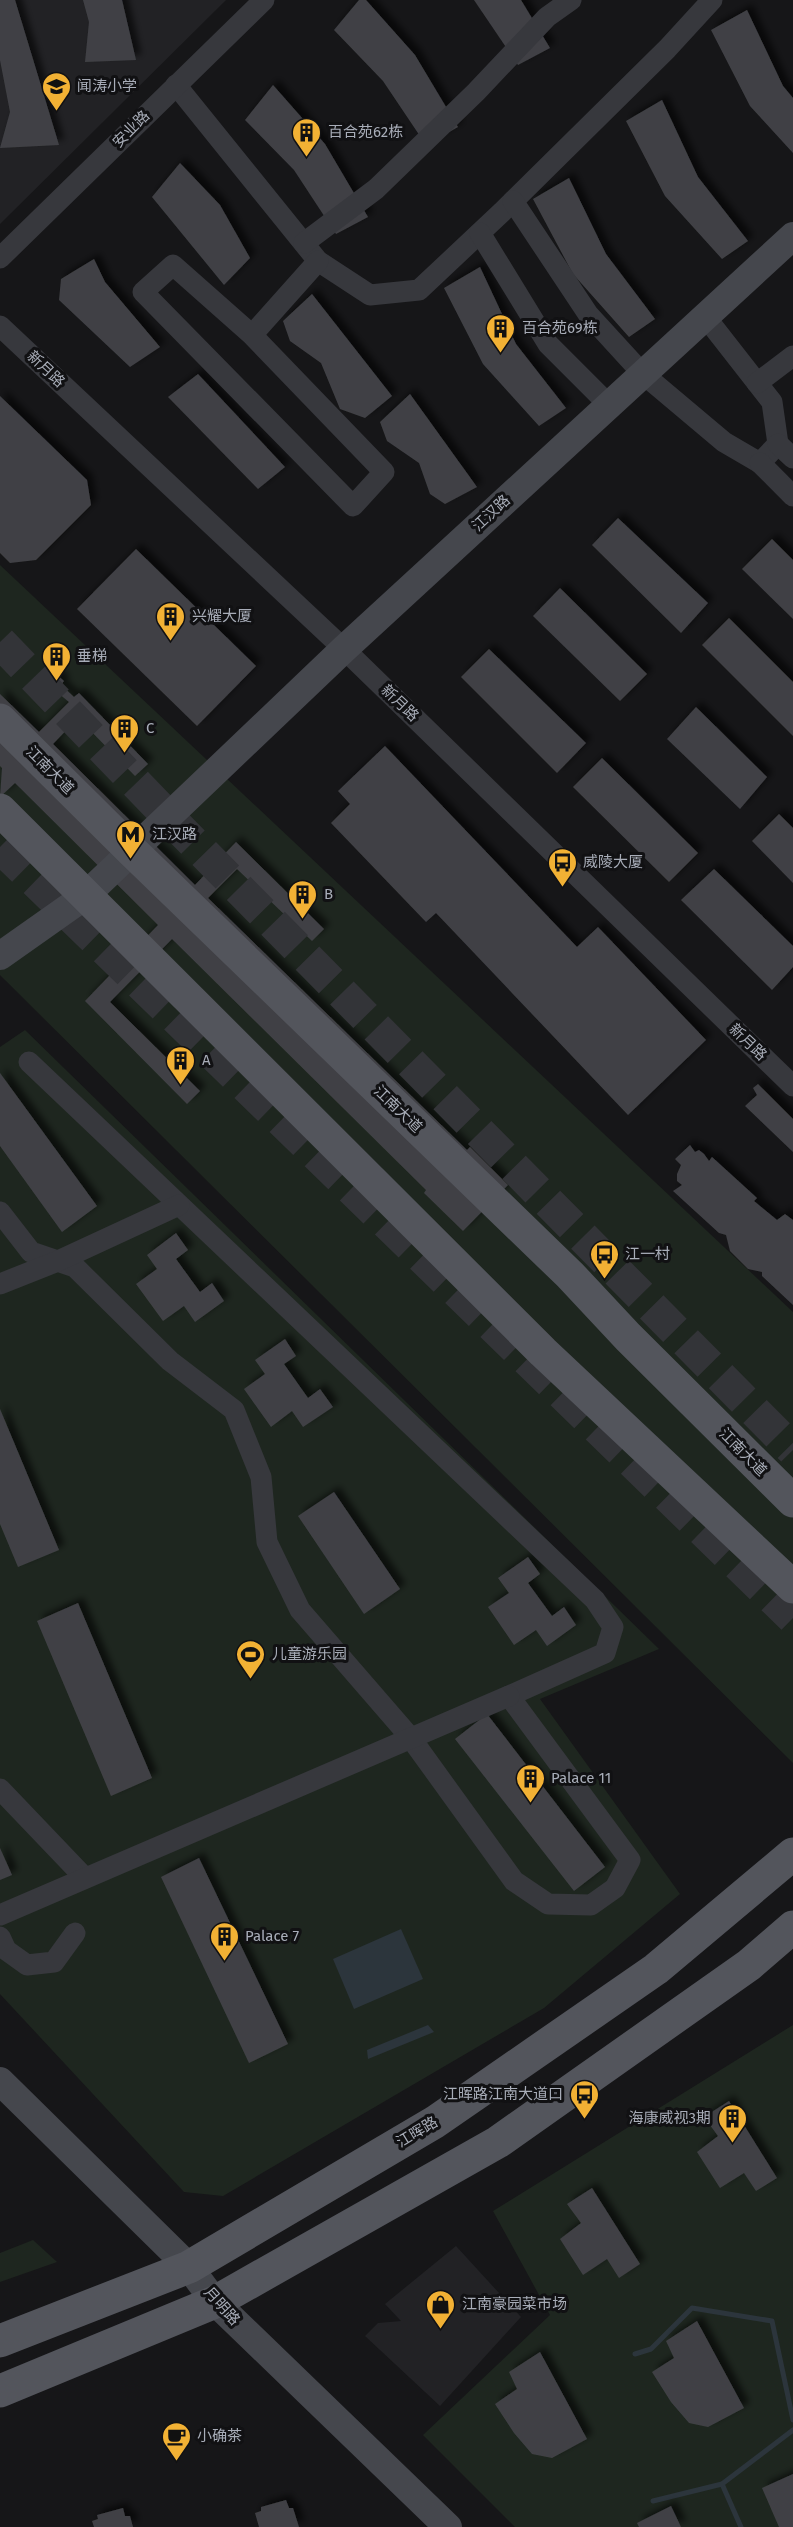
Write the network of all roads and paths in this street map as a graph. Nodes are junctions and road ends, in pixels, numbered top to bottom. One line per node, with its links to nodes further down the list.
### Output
1 (264, 0): 4 (street, 安业路)
2 (571, 0): 8 (street)
3 (712, 0): 5 (street)
4 (176, 84): 8 (street); 9 (street, 安业路)
5 (513, 201): 6 (street); 15 (street)
6 (480, 233): 10 (street); 17 (street)
7 (793, 236): 11 (street, 江汉路)
8 (304, 243): 10 (street)
9 (0, 258)
10 (318, 261): 13 (street)
11 (704, 315): 15 (street, 江汉路); 16 (street)
12 (0, 326): 21 (street, 新月路)
13 (252, 335): 13 (street)
14 (793, 356): 16 (street)
15 (642, 373): 17 (street, 江汉路); 19 (street)
16 (757, 383): 18 (street)
17 (608, 405): 21 (street, 江汉路)
18 (785, 451): 19 (street)
19 (759, 463): 20 (street)
20 (793, 496)
21 (344, 649): 24 (street, 江汉路); 28 (street, 新月路)
22 (0, 720): 24 (main road, 江南大道)
23 (0, 810): 25 (main road)
24 (132, 851): 25 (street, 江汉路); 33 (main road, 江南大道)
25 (85, 896): 26 (street, 江汉路); 34 (main road)
26 (0, 956)
27 (28, 1062): 29 (street)
28 (793, 1086)
29 (179, 1205): 31 (street); 35 (street)
30 (0, 1212): 31 (street)
31 (58, 1261): 32 (street); 36 (street)
32 (0, 1284)
33 (793, 1501)
34 (793, 1587)
35 (509, 1696): 36 (street); 36 (street)
36 (410, 1737): 39 (street)
37 (0, 1789): 39 (street)
38 (793, 1854): 45 (main road, 江晖路)
39 (85, 1878): 40 (street)
40 (0, 1915)
41 (793, 1928): 46 (main road)
42 (75, 1933): 43 (street)
43 (0, 1938)
44 (0, 2081): 45 (street, 月明路)
45 (189, 2267): 46 (street, 月明路); 47 (main road, 江晖路)
46 (215, 2302): 48 (main road); 49 (street, 月明路)
47 (0, 2341)
48 (0, 2391)
49 (448, 2527)

